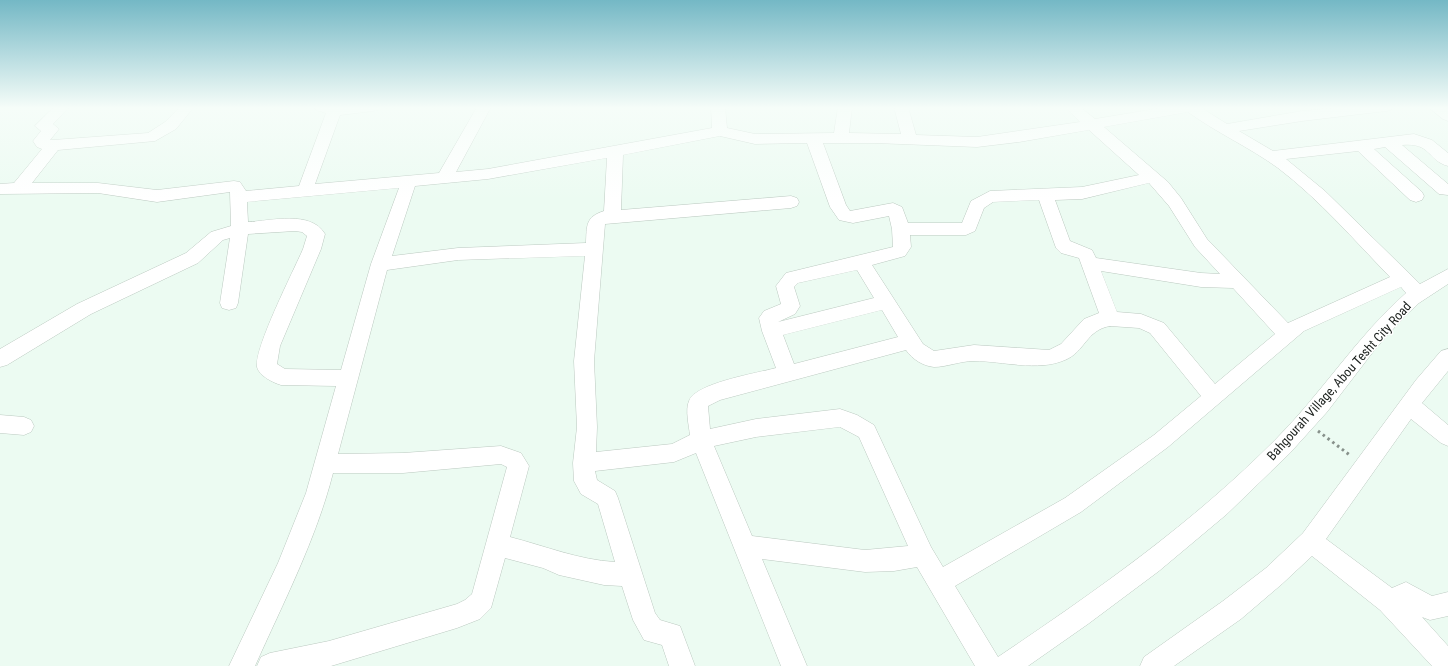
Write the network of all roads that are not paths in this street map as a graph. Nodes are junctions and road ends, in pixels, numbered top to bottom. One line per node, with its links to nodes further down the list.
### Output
1 (43, 138): 13 (street)
2 (149, 138): 13 (street)
3 (319, 138): 24 (street)
4 (467, 138): 19 (street)
5 (683, 138): 15 (street)
6 (813, 138): 30 (street)
7 (847, 138): 11 (street)
8 (1010, 138): 11 (street)
9 (1109, 138): 18 (street)
10 (1238, 138): 16 (street)
11 (910, 139)
12 (1388, 142): 14 (street); 17 (street); 23 (street)
13 (53, 145): 21 (street)
14 (1361, 145): 16 (street); 26 (street)
15 (616, 151): 19 (street); 29 (street)
16 (1270, 156): 37 (street)
17 (1448, 161)
18 (1152, 177): 25 (street); 38 (street)
19 (444, 179): 20 (street)
20 (409, 182): 24 (street); 35 (street)
21 (19, 188): 22 (street); 27 (street)
22 (0, 189)
23 (1445, 190)
24 (305, 191): 27 (street)
25 (1045, 195): 30 (street); 34 (street)
26 (1416, 196)
27 (238, 198): 31 (street)
28 (791, 202): 29 (street)
29 (612, 216): 32 (street)
30 (901, 229): 33 (street)
31 (240, 230): 41 (street); 46 (street); 49 (street)
32 (594, 249): 35 (street); 56 (street)
33 (861, 262): 40 (street); 43 (street)
34 (1089, 263): 38 (street); 42 (street)
35 (380, 264): 49 (street)
36 (1448, 276): 39 (street, Bahgourah Village, Abou Tesht City Road)
37 (1402, 279): 39 (street); 44 (street)
38 (1238, 282): 44 (street)
39 (1418, 293): 72 (street, Bahgourah Village, Abou Tesht City Road)
40 (886, 302): 43 (street); 45 (street)
41 (229, 303)
42 (1110, 319): 45 (street); 50 (street)
43 (771, 330): 48 (street)
44 (1287, 335): 50 (street)
45 (911, 341): 48 (street)
46 (0, 359)
47 (1445, 367): 51 (street)
48 (788, 374): 55 (street)
49 (348, 378): 57 (street)
50 (1214, 397): 63 (street)
51 (1409, 406): 54 (street); 58 (street)
52 (0, 424): 53 (street)
53 (24, 426)
54 (1448, 437)
55 (702, 440): 56 (street); 60 (street); 61 (street)
56 (584, 463): 62 (street)
57 (325, 464): 59 (street); 67 (street)
58 (1311, 541): 64 (street); 73 (street)
59 (497, 545): 62 (street); 68 (street)
60 (745, 546): 61 (street); 70 (street)
61 (923, 554): 63 (street)
62 (630, 575): 69 (street)
63 (939, 582): 71 (street)
64 (1389, 601): 65 (street); 66 (street)
65 (1448, 604)
66 (1448, 664)
67 (242, 666)
68 (270, 666)
69 (682, 666)
70 (794, 666)
71 (989, 666)
72 (1006, 666)
73 (1153, 666)

